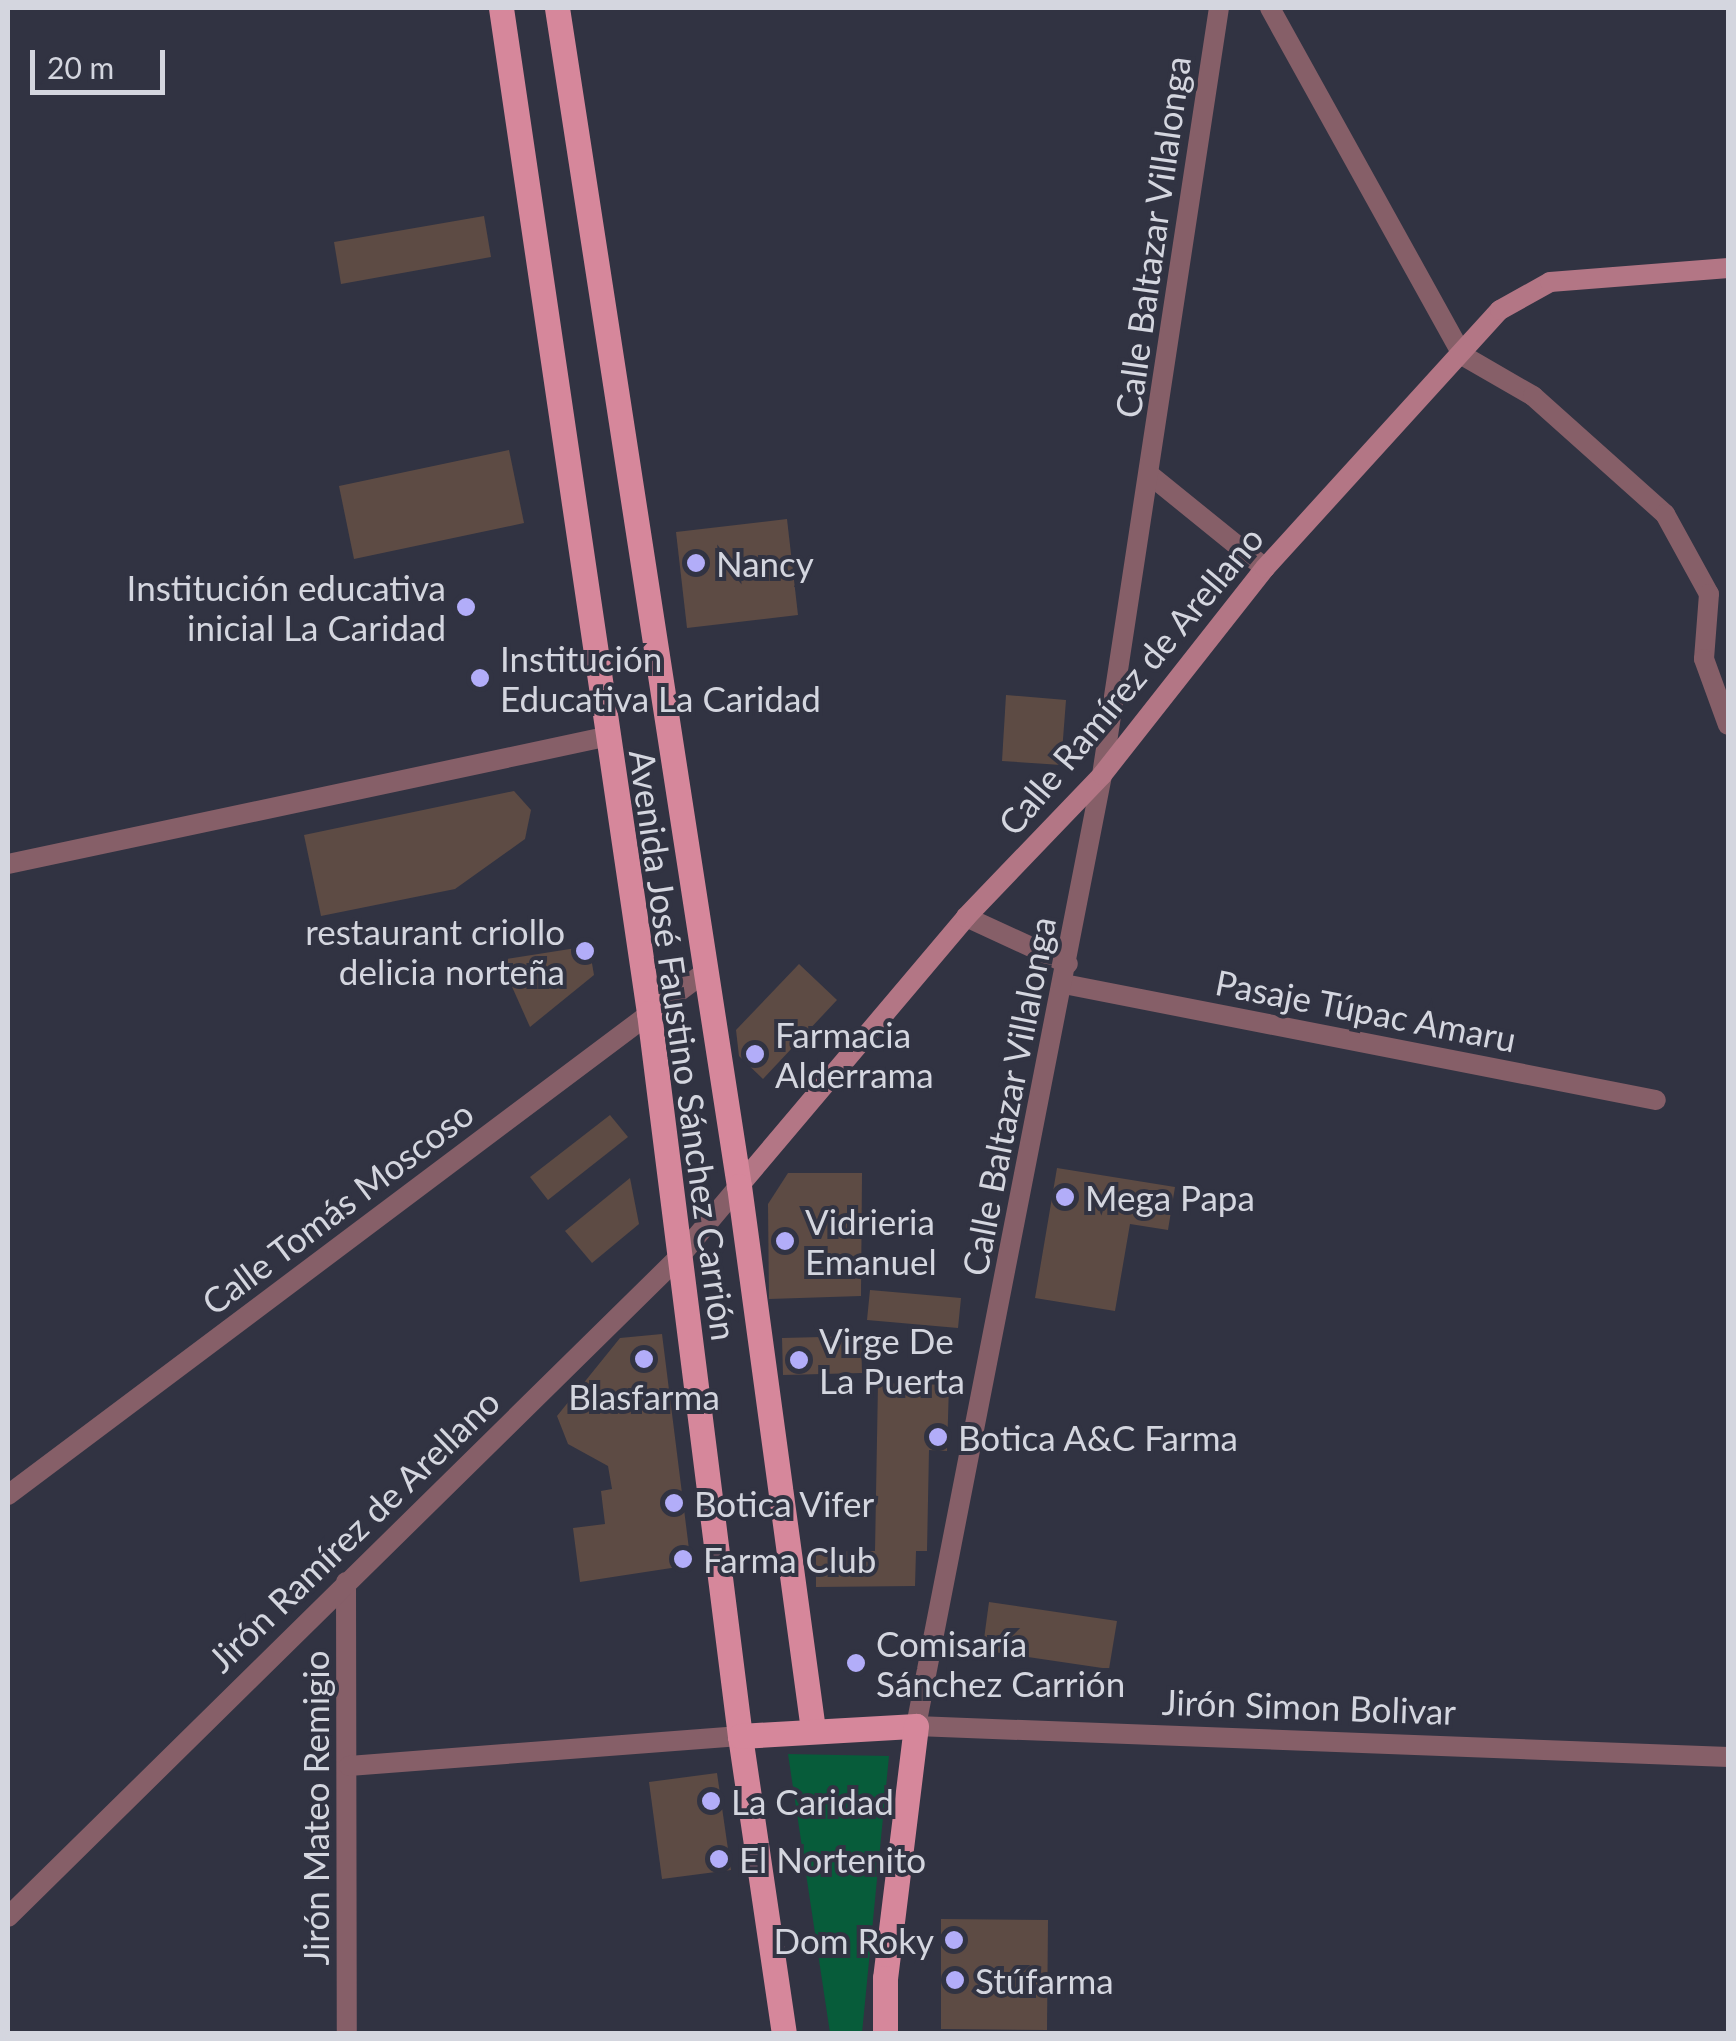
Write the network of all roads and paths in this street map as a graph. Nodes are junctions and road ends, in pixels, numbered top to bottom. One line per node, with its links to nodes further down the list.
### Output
1 (501, 8): 11 (main road, Avenida José Faustino Sánchez Carrión)
2 (557, 8): 15 (main road, Avenida José Faustino Sánchez Carrión)
3 (1218, 8): 7 (street, Calle Baltazar Villalonga)
4 (1270, 8): 6 (street)
5 (1728, 268): 6 (main road, Calle Ramírez de Arellano)
6 (1462, 355): 8 (main road, Calle Ramírez de Arellano); 9 (street)
7 (1150, 475): 8 (street); 12 (street, Calle Baltazar Villalonga)
8 (1266, 568): 12 (main road, Calle Ramírez de Arellano)
9 (1719, 590): 10 (street)
10 (1728, 725)
11 (605, 737): 13 (street); 17 (main road, Avenida José Faustino Sánchez Carrión)
12 (1102, 775): 14 (main road, Calle Ramírez de Arellano); 16 (street, Calle Baltazar Villalonga)
13 (8, 864)
14 (966, 916): 16 (street, Pasaje Túpac Amaru); 19 (main road, Calle Ramírez de Arellano)
15 (705, 972): 17 (street, Calle Tomás Moscoso); 19 (main road, Avenida José Faustino Sánchez Carrión)
16 (1066, 974): 18 (street, Pasaje Túpac Amaru); 23 (street, Calle Baltazar Villalonga)
17 (649, 1013): 20 (main road, Avenida José Faustino Sánchez Carrión); 21 (street, Calle Tomás Moscoso)
18 (1656, 1100)
19 (739, 1186): 20 (street, Jirón Ramírez de Arellano); 24 (main road, Avenida José Faustino Sánchez Carrión)
20 (681, 1255): 22 (street, Jirón Ramírez de Arellano); 25 (main road, Avenida José Faustino Sánchez Carrión)
21 (8, 1495)
22 (346, 1582): 27 (street, Jirón Mateo Remigio); 28 (street, Jirón Ramírez de Arellano)
23 (916, 1726): 24 (main road, Jirón Simon Bolivar); 26 (street, Jirón Simon Bolivar); 31 (main road)
24 (813, 1730): 25 (main road, Jirón Simon Bolivar)
25 (740, 1736): 27 (street, Jirón Simon Bolivar); 30 (main road, Avenida José Faustino Sánchez Carrión)
26 (1728, 1757)
27 (349, 1766): 29 (street, Jirón Mateo Remigio)
28 (8, 1917)
29 (346, 2034)
30 (784, 2034)
31 (884, 2034)

